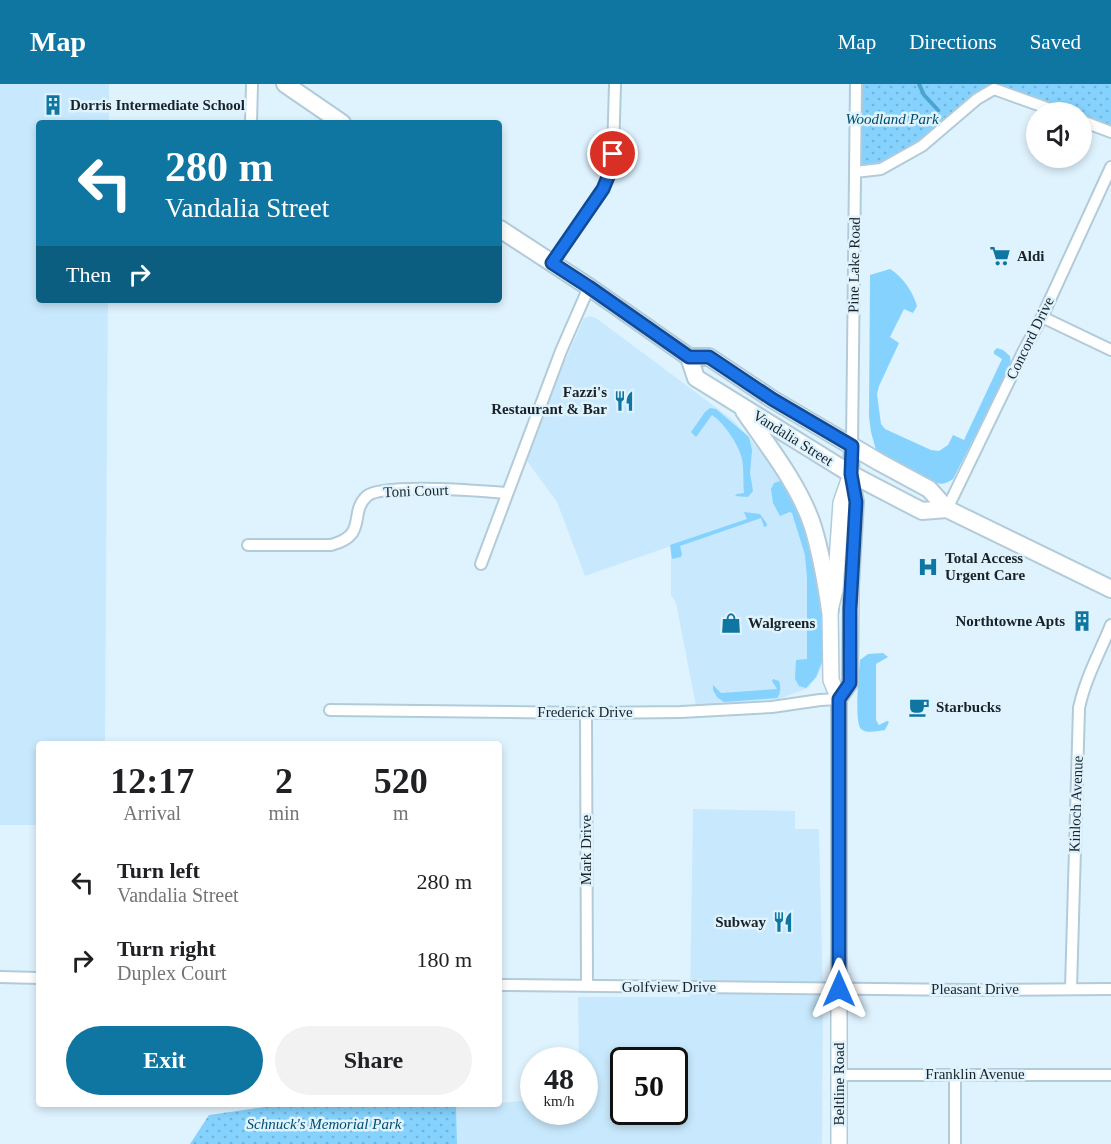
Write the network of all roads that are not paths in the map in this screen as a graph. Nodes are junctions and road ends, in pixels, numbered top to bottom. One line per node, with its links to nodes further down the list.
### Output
1 (252, 84): 7 (street)
2 (285, 84): 8 (main road)
3 (615, 84): 14 (street)
4 (856, 84): 12 (street, Pine Lake Road)
5 (994, 86): 6 (street); 12 (street)
6 (1033, 102)
7 (251, 120)
8 (338, 120)
9 (1092, 125): 10 (street)
10 (1111, 132)
11 (1111, 167): 16 (street, Concord Drive)
12 (855, 172): 20 (street, Pine Lake Road)
13 (502, 230): 14 (main road, Vandalia Street)
14 (552, 263): 15 (main road, Vandalia Street)
15 (589, 287): 18 (main road, Vandalia Street); 22 (street)
16 (1042, 317): 17 (street); 23 (street, Concord Drive)
17 (1111, 350)
18 (689, 357): 19 (main road, Vandalia Street); 20 (main road, Vandalia Street)
19 (740, 405): 21 (main road, Vandalia Street); 27 (main road)
20 (852, 446): 21 (main road, Beltline Road); 23 (main road, Vandalia Street)
21 (851, 474): 23 (main road, Vandalia Street); 27 (main road, Beltline Road); 29 (main road, Beltline Road)
22 (506, 493): 24 (street, Toni Court); 25 (street)
23 (947, 509): 26 (main road, Vandalia Street)
24 (248, 545)
25 (481, 564)
26 (1111, 589)
27 (830, 610): 29 (main road, Beltline Road)
28 (1111, 625): 37 (street, Kinloch Avenue)
29 (839, 699): 31 (street, Frederick Drive); 36 (main road, Beltline Road)
30 (330, 710): 31 (street, Frederick Drive)
31 (586, 713): 35 (street, Mark Drive)
32 (0, 977): 33 (street)
33 (36, 978)
34 (502, 985): 35 (street, Golfview Drive)
35 (587, 986): 36 (street, Golfview Drive)
36 (839, 989): 37 (street, Pleasant Drive); 40 (main road, Beltline Road)
37 (1071, 989): 38 (street, Pleasant Drive)
38 (1111, 989)
39 (955, 1074): 40 (street, Franklin Avenue); 41 (street, Franklin Avenue); 43 (street)
40 (839, 1075): 42 (main road, Beltline Road)
41 (1111, 1075)
42 (839, 1144)
43 (955, 1144)

